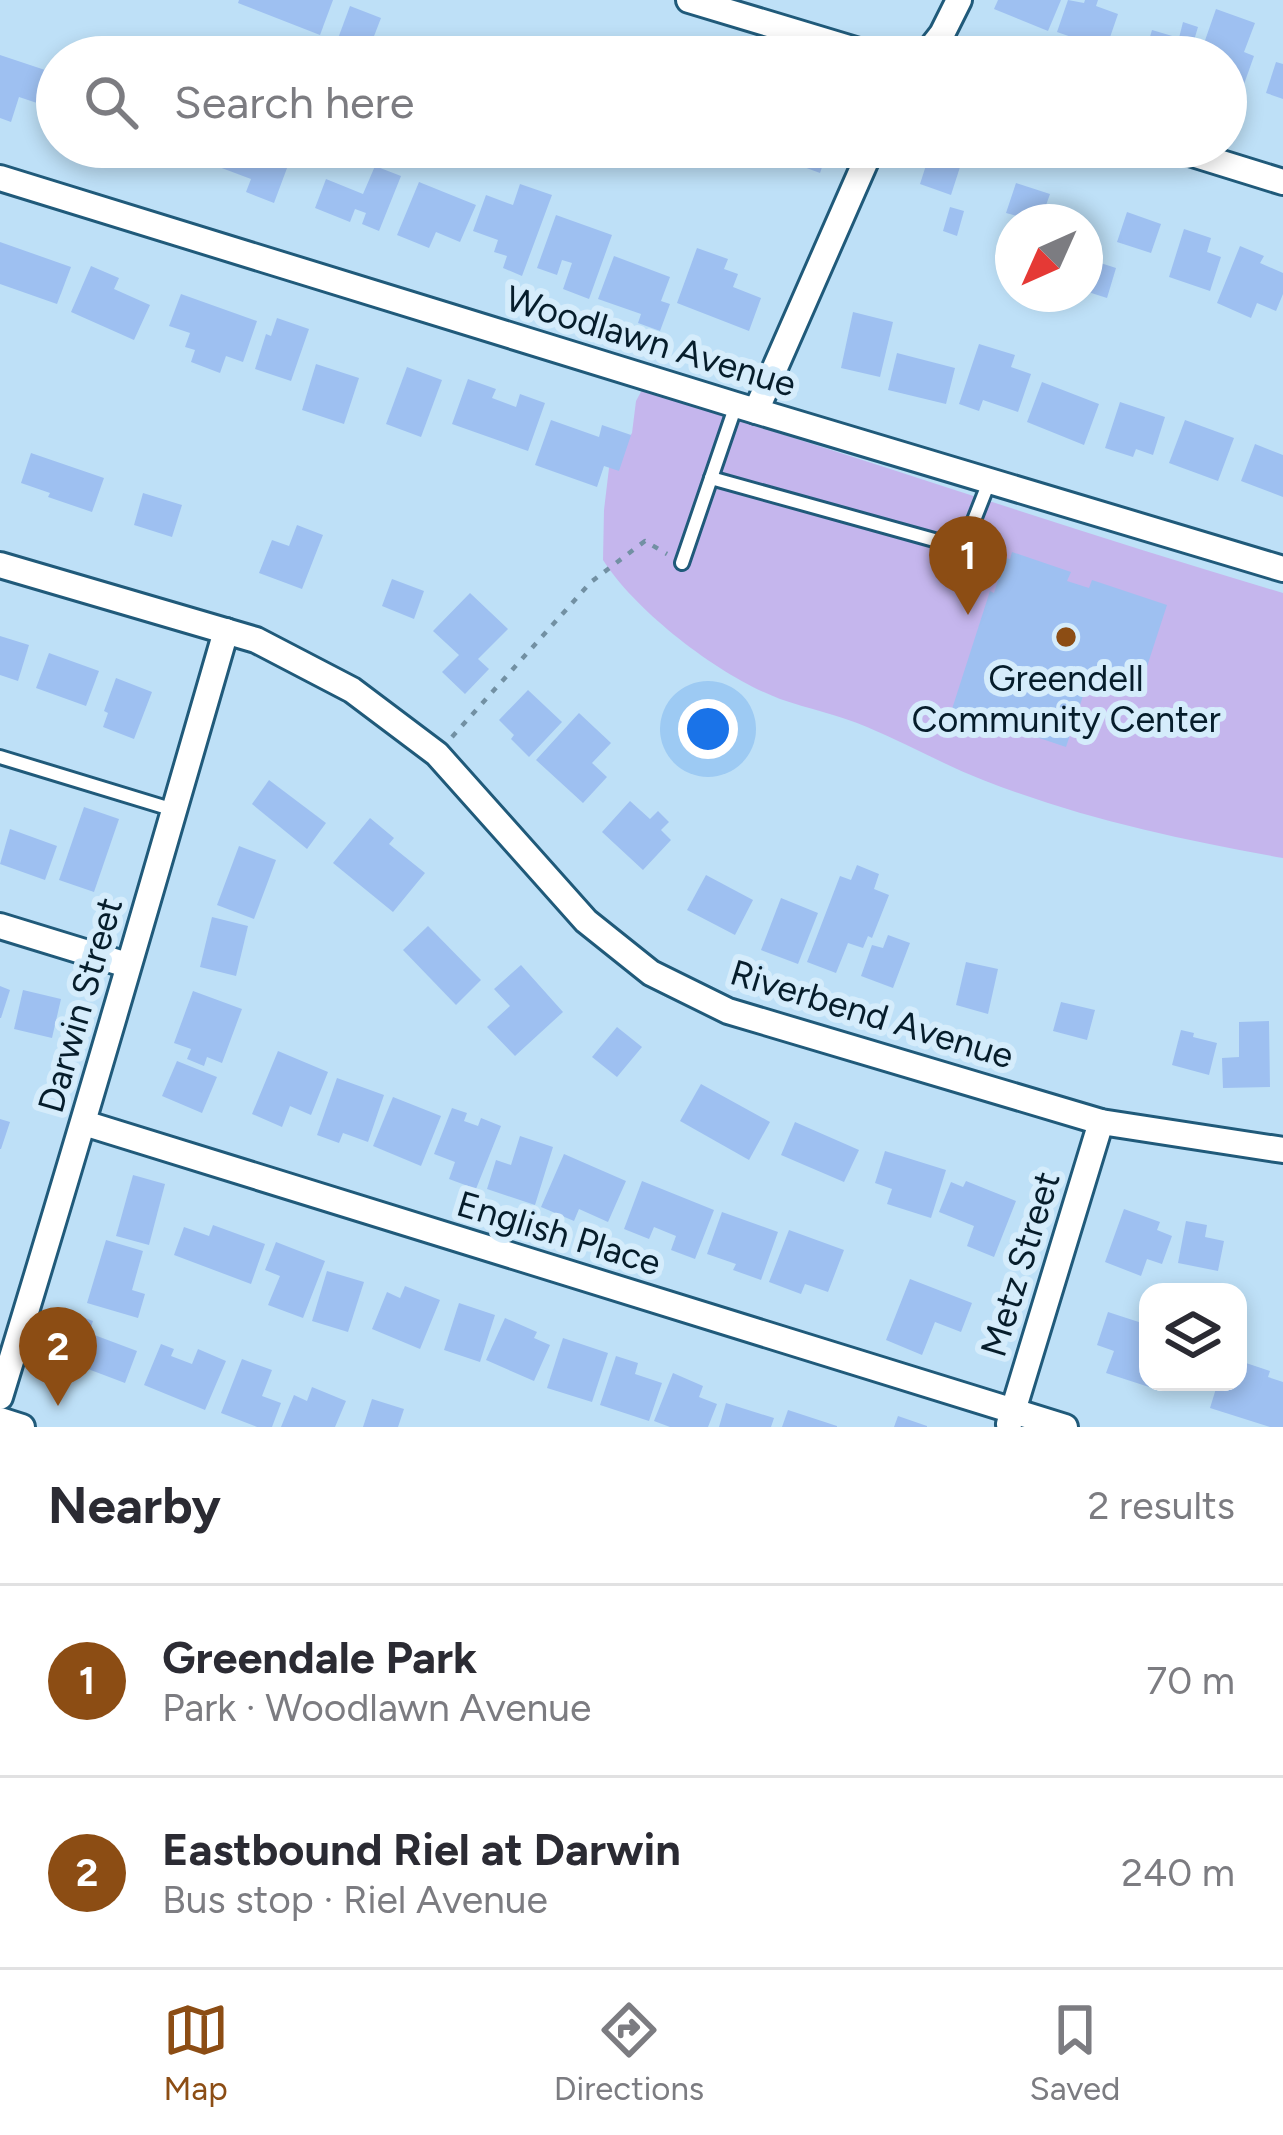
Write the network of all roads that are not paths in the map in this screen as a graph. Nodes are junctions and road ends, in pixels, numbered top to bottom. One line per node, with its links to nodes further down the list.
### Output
1 (688, 0): 3 (street)
2 (959, 0): 4 (street)
3 (809, 36)
4 (940, 36)
5 (862, 168): 9 (street)
6 (1238, 168): 8 (street)
7 (0, 178): 9 (street, Woodlawn Avenue)
8 (1283, 182)
9 (746, 408): 10 (lane); 11 (street, Woodlawn Avenue)
10 (711, 478): 11 (lane); 12 (lane)
11 (989, 482): 14 (street, Woodlawn Avenue)
12 (682, 563)
13 (0, 565): 15 (street, Riverbend Avenue)
14 (1283, 569)
15 (226, 632): 17 (street, Darwin Street); 20 (street, Riverbend Avenue)
16 (0, 757): 17 (lane)
17 (174, 810): 19 (street, Darwin Street)
18 (0, 926): 19 (street)
19 (127, 965): 21 (street, Darwin Street)
20 (1101, 1122): 22 (street, Riverbend Avenue); 24 (street, Metz Street)
21 (84, 1124): 23 (street, Darwin Street); 24 (street, English Place)
22 (1283, 1150)
23 (0, 1397)
24 (1011, 1419): 27 (street, English Place)
25 (0, 1420): 26 (street)
26 (22, 1427)
27 (1065, 1427)

